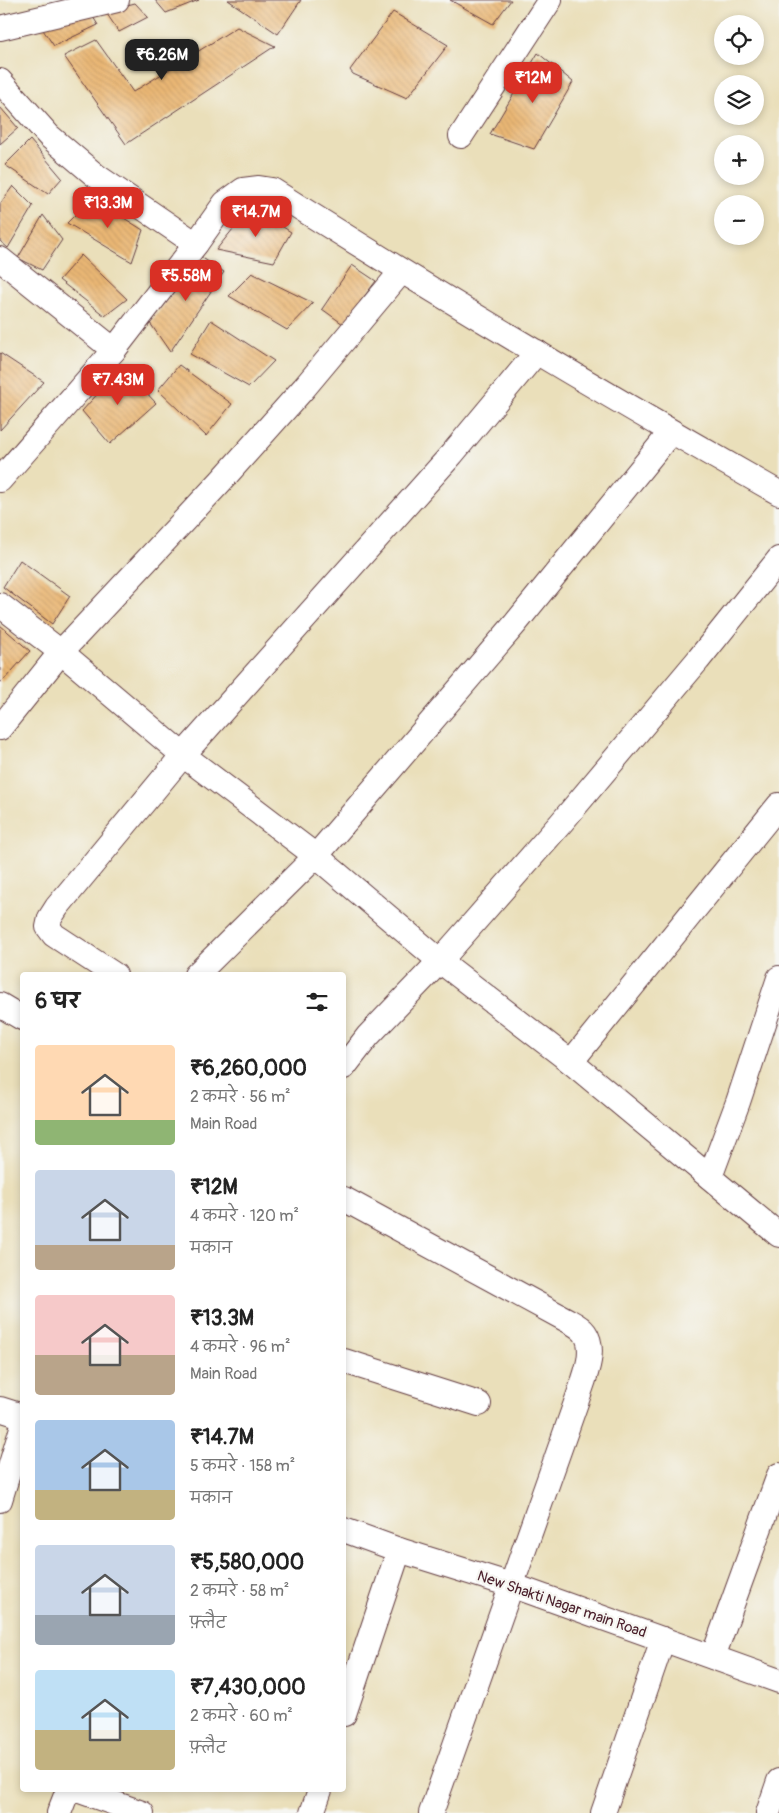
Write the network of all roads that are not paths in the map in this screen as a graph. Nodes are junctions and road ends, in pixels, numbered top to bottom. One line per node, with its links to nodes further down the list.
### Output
1 (117, 0): 3 (street)
2 (550, 0): 5 (street)
3 (0, 28)
4 (0, 81): 6 (street)
5 (461, 136)
6 (196, 244): 8 (street); 9 (street)
7 (0, 259): 9 (street)
8 (401, 272): 10 (street); 16 (street)
9 (114, 350): 12 (street)
10 (537, 352): 11 (street); 18 (street)
11 (671, 432): 13 (street); 20 (street)
12 (0, 480)
13 (779, 493)
14 (779, 559): 21 (street)
15 (0, 606): 16 (street)
16 (61, 652): 17 (street); 18 (street)
17 (0, 728)
18 (183, 755): 20 (street); 22 (street)
19 (779, 805): 27 (street)
20 (316, 856): 21 (street); 23 (street)
21 (440, 961): 27 (street); 28 (street)
22 (110, 972)
23 (199, 972)
24 (779, 978): 29 (street)
25 (0, 1005): 26 (street)
26 (20, 1017)
27 (571, 1062): 29 (street)
28 (346, 1064)
29 (710, 1177): 31 (street)
30 (346, 1200): 41 (street)
31 (779, 1235)
32 (346, 1361): 33 (street)
33 (479, 1404)
34 (0, 1409): 35 (street)
35 (20, 1415)
36 (20, 1435): 38 (street)
37 (777, 1489): 43 (street)
38 (0, 1500)
39 (346, 1531): 40 (street, New Shakti Nagar main Road)
40 (400, 1550): 41 (street, New Shakti Nagar main Road); 45 (street)
41 (510, 1585): 42 (street, New Shakti Nagar main Road); 53 (street)
42 (663, 1639): 43 (street, New Shakti Nagar main Road); 54 (street)
43 (713, 1657): 44 (street, New Shakti Nagar main Road)
44 (779, 1681)
45 (346, 1708)
46 (779, 1781): 55 (street)
47 (67, 1792): 50 (street)
48 (83, 1792): 51 (street)
49 (319, 1792): 52 (street)
50 (59, 1813)
51 (142, 1813)
52 (312, 1813)
53 (431, 1813)
54 (603, 1813)
55 (768, 1813)

